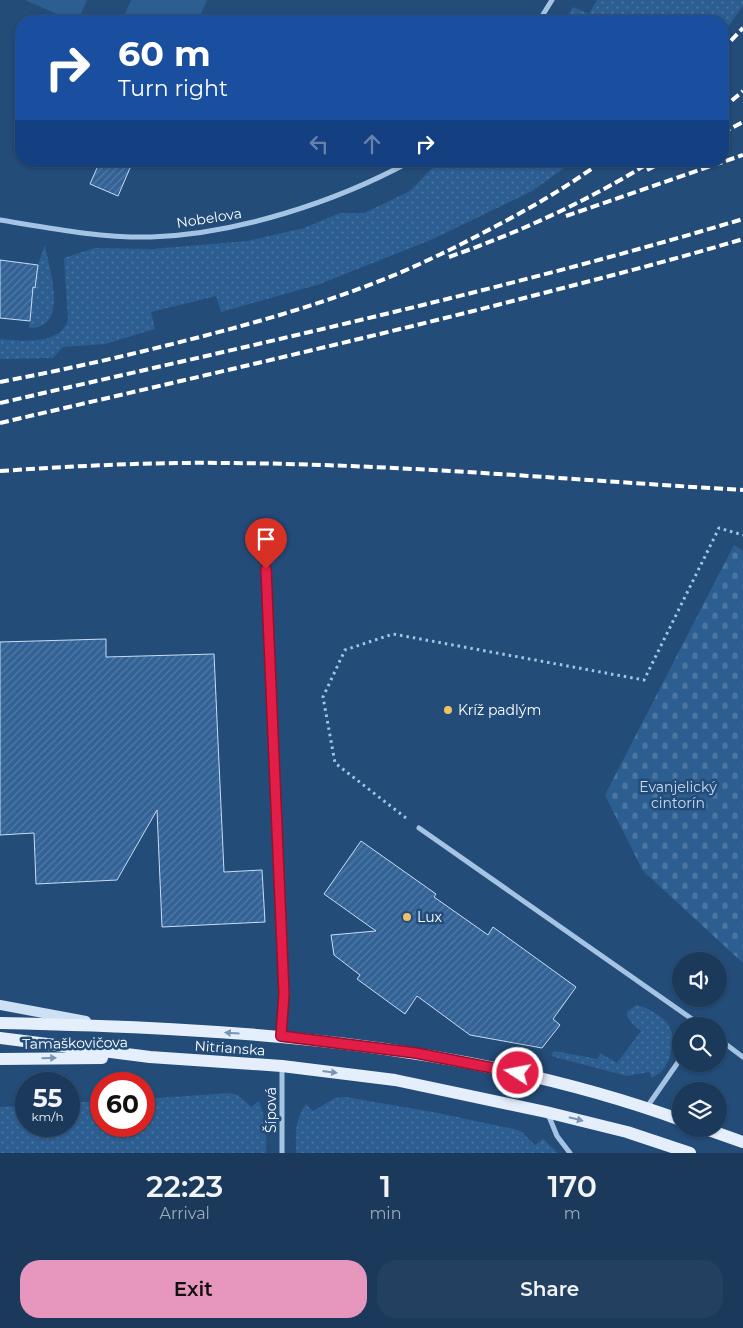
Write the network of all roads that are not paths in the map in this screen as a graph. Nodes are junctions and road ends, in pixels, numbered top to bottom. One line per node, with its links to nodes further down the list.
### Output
1 (552, 0): 2 (street)
2 (543, 15)
3 (400, 167): 4 (street, Nobelova)
4 (0, 220)
5 (266, 569): 11 (lane)
6 (419, 828): 8 (street)
7 (0, 1005): 10 (street)
8 (689, 1017)
9 (0, 1023): 10 (main road, Nitrianska)
10 (111, 1026): 11 (main road, Nitrianska, one-way to 10)
11 (281, 1036): 19 (main road, Nitrianska)
12 (0, 1038): 14 (main road, Nitrianska)
13 (727, 1045): 15 (street)
14 (150, 1057): 16 (main road, Tamaškovičova, one-way to 14); 17 (main road, Nitrianska)
15 (743, 1057)
16 (0, 1059)
17 (282, 1066): 20 (main road, Nitrianska, one-way to 20); 24 (street, Šípová)
18 (672, 1071): 19 (street)
19 (647, 1107): 21 (main road, Nitrianska)
20 (546, 1112): 25 (street); 26 (main road, Nitrianska, one-way to 26)
21 (672, 1117)
22 (727, 1136): 23 (main road)
23 (743, 1142)
24 (282, 1153)
25 (570, 1153)
26 (690, 1153)

